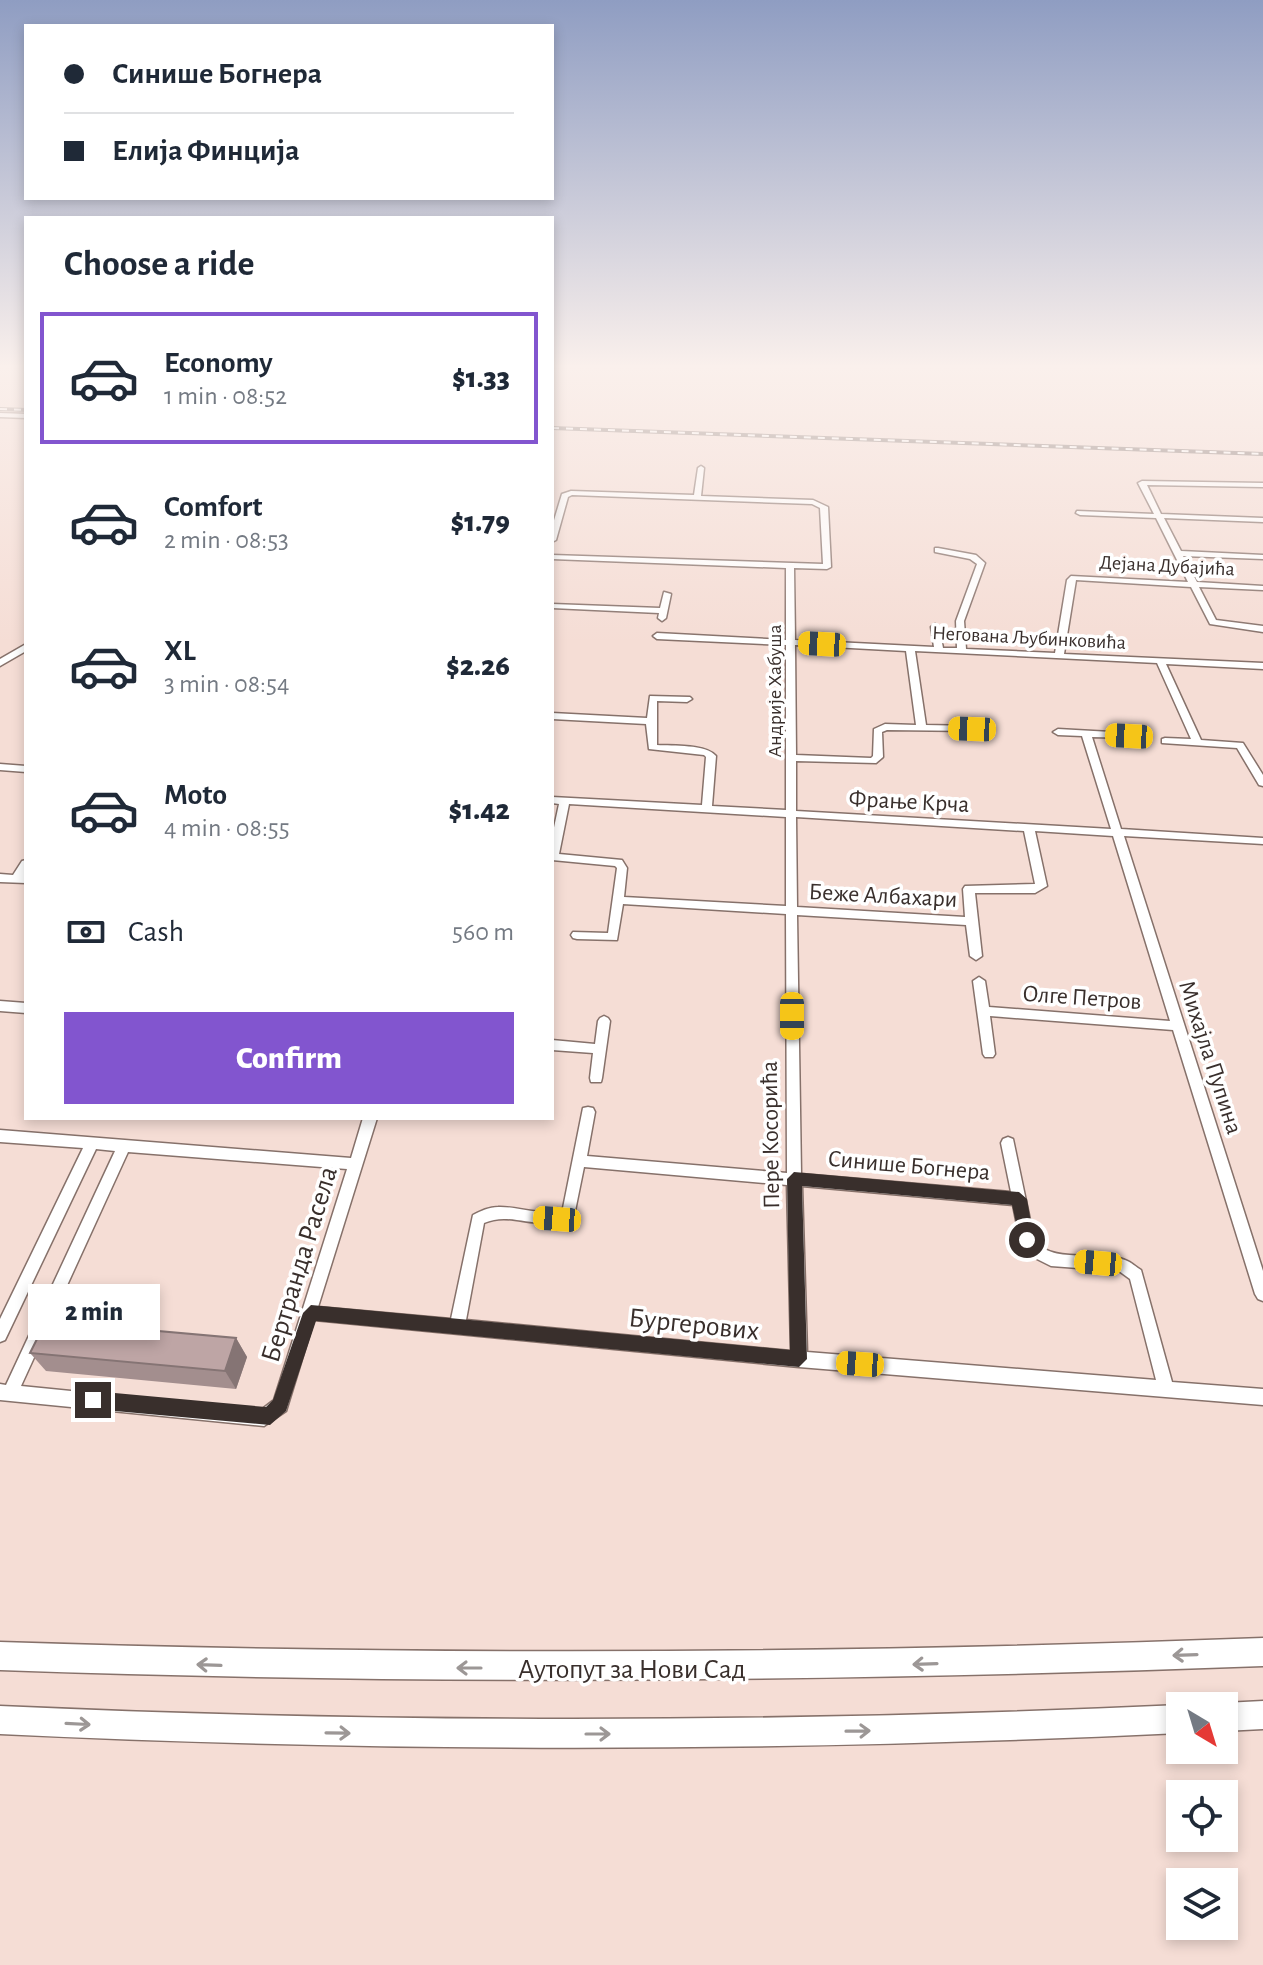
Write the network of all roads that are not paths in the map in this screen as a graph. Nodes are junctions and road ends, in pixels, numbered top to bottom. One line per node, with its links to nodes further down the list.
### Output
1 (701, 468): 3 (street)
2 (1263, 485): 5 (street)
3 (697, 497): 7 (street); 12 (street)
4 (1080, 513): 5 (street)
5 (1159, 516): 6 (street); 9 (street)
6 (1263, 520)
7 (554, 534)
8 (938, 550): 24 (street)
9 (1177, 553): 11 (street); 13 (street)
10 (554, 557): 12 (street)
11 (1263, 557)
12 (790, 568): 20 (street, Андрије Хабуша)
13 (1193, 585): 14 (street, Дејана Дубајића); 18 (street); 25 (street, Дејана Дубајића)
14 (1263, 588)
15 (667, 594): 16 (street)
16 (554, 606)
17 (935, 627): 23 (street)
18 (1263, 629)
19 (657, 636): 20 (street, Негована Љубинковића)
20 (793, 642): 22 (street, Негована Љубинковића); 39 (street, Андрије Хабуша)
21 (24, 648): 27 (street)
22 (910, 649): 23 (street, Негована Љубинковића); 32 (street)
23 (939, 650): 24 (street, Негована Љубинковића)
24 (962, 651): 25 (street, Негована Љубинковића)
25 (1059, 656): 26 (street, Негована Љубинковића)
26 (1160, 661): 28 (street, Негована Љубинковића); 38 (street)
27 (0, 663)
28 (1263, 666)
29 (687, 699): 31 (street)
30 (554, 716): 31 (street)
31 (651, 721): 45 (street)
32 (921, 726): 33 (street); 39 (street)
33 (972, 729)
34 (1058, 732): 35 (street)
35 (1086, 734): 36 (street); 48 (street, Михајла Пупина)
36 (1129, 736)
37 (1165, 741): 38 (street)
38 (1197, 742): 42 (street)
39 (791, 758): 46 (street, Андрије Хабуша)
40 (0, 767): 41 (street)
41 (24, 769)
42 (1263, 783)
43 (554, 800): 44 (street, Фрање Крча)
44 (565, 801): 45 (street, Фрање Крча); 50 (street)
45 (707, 810): 46 (street, Фрање Крча)
46 (792, 814): 47 (street, Фрање Крча); 55 (street, Пере Косорића)
47 (1029, 828): 48 (street, Фрање Крча); 56 (street, Беже Албахари)
48 (1116, 833): 49 (street, Фрање Крча); 64 (street, Михајла Пупина)
49 (1263, 841)
50 (554, 847)
51 (554, 857): 54 (street)
52 (0, 878): 53 (street)
53 (21, 878)
54 (618, 900): 55 (street, Беже Албахари); 57 (street)
55 (792, 913): 56 (street, Беже Албахари); 77 (street, Пере Косорића)
56 (971, 921): 58 (street, Беже Албахари)
57 (577, 935)
58 (976, 956)
59 (979, 981): 62 (street)
60 (0, 1006): 61 (street)
61 (24, 1008)
62 (983, 1011): 64 (street, Олге Петров); 67 (street)
63 (604, 1021): 66 (street)
64 (1178, 1026): 79 (street, Михајла Пупина)
65 (554, 1045): 66 (street)
66 (600, 1049): 68 (street)
67 (989, 1054)
68 (596, 1078)
69 (588, 1112): 75 (street)
70 (369, 1120): 76 (street, Бертранда Расела)
71 (0, 1136): 73 (street)
72 (1008, 1143): 78 (street, Синише Богнера)
73 (92, 1144): 74 (street); 82 (street)
74 (124, 1146): 76 (street); 85 (street)
75 (580, 1161): 77 (street, Синише Богнера); 81 (street)
76 (356, 1164): 80 (street, Бертранда Расела)
77 (794, 1179): 78 (street, Синише Богнера); 83 (street, Пере Косорића)
78 (1019, 1199): 84 (street, Синише Богнера)
79 (1263, 1294)
80 (311, 1313): 81 (street, Бургерових); 85 (street, Бертранда Расела)
81 (457, 1326): 83 (street, Бургерових)
82 (0, 1335)
83 (799, 1359): 84 (street, Бургерових)
84 (1166, 1388): 86 (street, Бургерових)
85 (5, 1393)
86 (1263, 1397)
87 (1263, 1652): 88 (main road, Аутопут за Нови Сад, one-way to 88)
88 (0, 1656)
89 (1263, 1715): 90 (main road)
90 (1238, 1716)
91 (0, 1720): 92 (main road, one-way to 92)
92 (1166, 1720)

